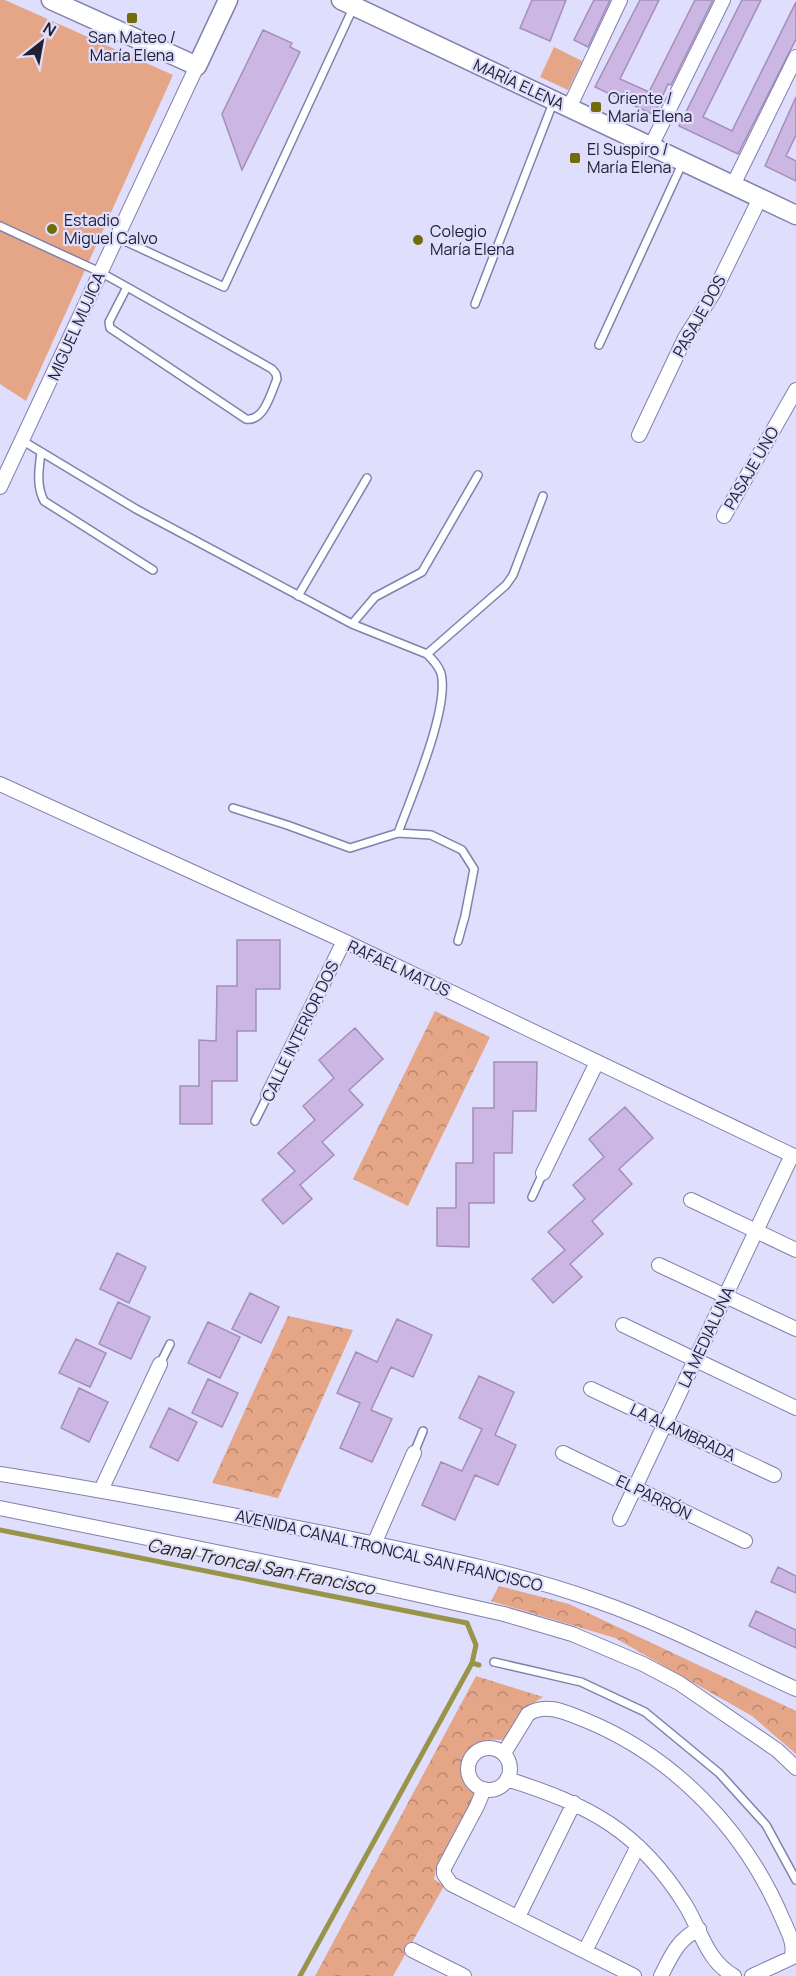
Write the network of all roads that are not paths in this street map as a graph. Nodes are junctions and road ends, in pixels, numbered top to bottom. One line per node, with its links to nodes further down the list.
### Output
1 (51, 0): 7 (street)
2 (228, 0): 7 (street)
3 (620, 0): 8 (street)
4 (723, 0): 9 (street)
5 (347, 3): 8 (street, MARÍA ELENA); 15 (lane)
6 (796, 57): 11 (street)
7 (197, 66): 15 (street, MIGUEL MUJICA)
8 (562, 104): 9 (street, MARÍA ELENA); 18 (lane)
9 (651, 146): 10 (street, MARÍA ELENA)
10 (683, 161): 11 (street, MARÍA ELENA); 19 (lane)
11 (733, 185): 12 (street, MARÍA ELENA)
12 (760, 198): 13 (street, MARÍA ELENA); 21 (street, PASAJE DOS)
13 (796, 215)
14 (0, 226): 16 (lane)
15 (116, 237): 16 (street, MIGUEL MUJICA)
16 (100, 272): 17 (lane); 22 (street, MIGUEL MUJICA)
17 (128, 287): 17 (lane)
18 (475, 304)
19 (599, 345)
20 (796, 390): 28 (street, PASAJE UNO)
21 (639, 435)
22 (23, 441): 23 (lane); 26 (street, MIGUEL MUJICA)
23 (41, 452): 29 (lane); 30 (lane)
24 (478, 474): 31 (lane)
25 (367, 478): 30 (lane)
26 (0, 487)
27 (543, 496): 32 (lane)
28 (724, 516)
29 (153, 570)
30 (298, 596): 31 (lane)
31 (352, 624): 32 (lane)
32 (427, 654): 35 (lane)
33 (0, 784): 36 (street, RAFAEL MATUS)
34 (233, 808): 35 (lane)
35 (398, 832): 37 (lane)
36 (344, 941): 38 (street, RAFAEL MATUS); 39 (street, CALLE INTERIOR DOS)
37 (458, 941)
38 (597, 1062): 41 (street, RAFAEL MATUS); 42 (street)
39 (268, 1095): 40 (lane, CALLE INTERIOR DOS)
40 (255, 1121)
41 (794, 1156): 45 (street, LA MEDIALUNA)
42 (543, 1173): 43 (lane)
43 (532, 1197)
44 (691, 1200): 45 (street)
45 (756, 1231): 46 (street); 48 (street, LA MEDIALUNA)
46 (796, 1250)
47 (659, 1265): 48 (street)
48 (726, 1296): 50 (street); 52 (street, LA MEDIALUNA)
49 (623, 1325): 52 (street)
50 (796, 1329)
51 (170, 1344): 53 (lane)
52 (695, 1360): 55 (street); 56 (street, LA MEDIALUNA)
53 (160, 1364): 63 (street)
54 (591, 1389): 56 (street, LA ALAMBRADA)
55 (796, 1408)
56 (665, 1423): 61 (street, LA ALAMBRADA); 62 (street, LA MEDIALUNA)
57 (423, 1431): 58 (lane)
58 (414, 1453): 67 (street)
59 (563, 1453): 62 (street, EL PARRÓN)
60 (0, 1474): 63 (street, AVENIDA CANAL TRONCAL SAN FRANCISCO)
61 (774, 1475)
62 (635, 1488): 65 (street, LA MEDIALUNA); 66 (street, EL PARRÓN)
63 (101, 1490): 67 (street, AVENIDA CANAL TRONCAL SAN FRANCISCO)
64 (0, 1508): 71 (street)
65 (620, 1519)
66 (745, 1541)
67 (374, 1544): 69 (street, AVENIDA CANAL TRONCAL SAN FRANCISCO)
68 (494, 1662): 76 (lane)
69 (796, 1689)
70 (504, 1753): 72 (street); 73 (street); 85 (street)
71 (796, 1768)
72 (507, 1779): 73 (street); 74 (street)
73 (484, 1789): 77 (street)
74 (574, 1803): 75 (street); 77 (street)
75 (638, 1846): 78 (street); 80 (street)
76 (796, 1880)
77 (518, 1917): 80 (street)
78 (699, 1929): 83 (street); 84 (street)
79 (412, 1950): 81 (street)
80 (585, 1951): 82 (street)
81 (464, 1976)
82 (634, 1976)
83 (661, 1976)
84 (734, 1976)
85 (752, 1976)

